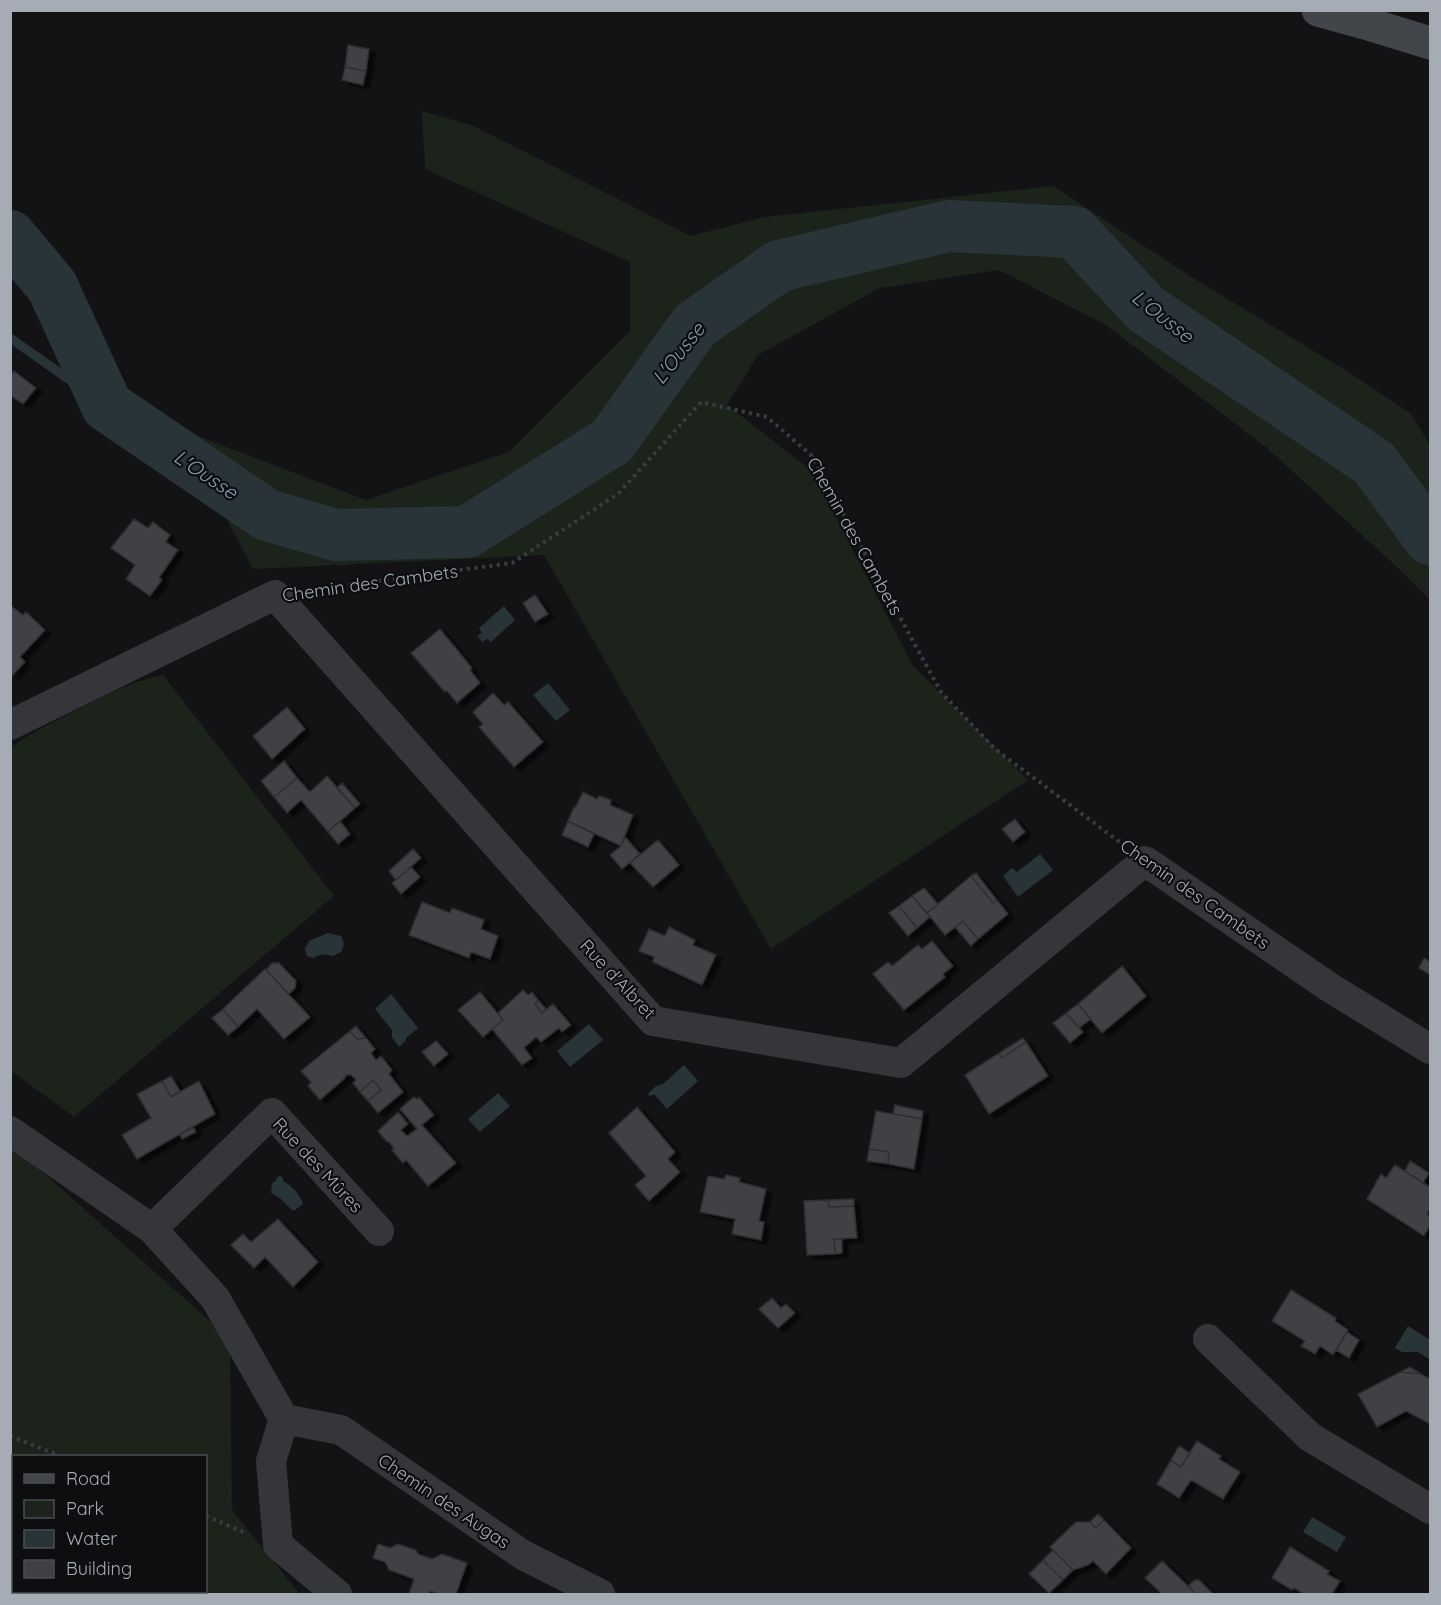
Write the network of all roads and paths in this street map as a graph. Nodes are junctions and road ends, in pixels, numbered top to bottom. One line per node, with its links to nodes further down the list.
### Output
1 (1318, 10): 2 (street)
2 (1431, 43)
3 (275, 595): 4 (street, Chemin des Cambets); 5 (street, Rue d'Albret); 5 (path, Chemin des Cambets)
4 (10, 724)
5 (1145, 861): 6 (street, Chemin des Cambets)
6 (1431, 1049)
7 (10, 1131): 8 (street)
8 (152, 1228): 9 (street, Rue des Mûres); 11 (street)
9 (379, 1231)
10 (1208, 1339): 14 (street)
11 (284, 1419): 16 (street); 18 (street, Chemin des Augas)
12 (10, 1436): 13 (path)
13 (58, 1455)
14 (1431, 1509)
15 (207, 1516): 16 (path)
16 (278, 1545): 17 (street)
17 (337, 1594)
18 (600, 1594)

